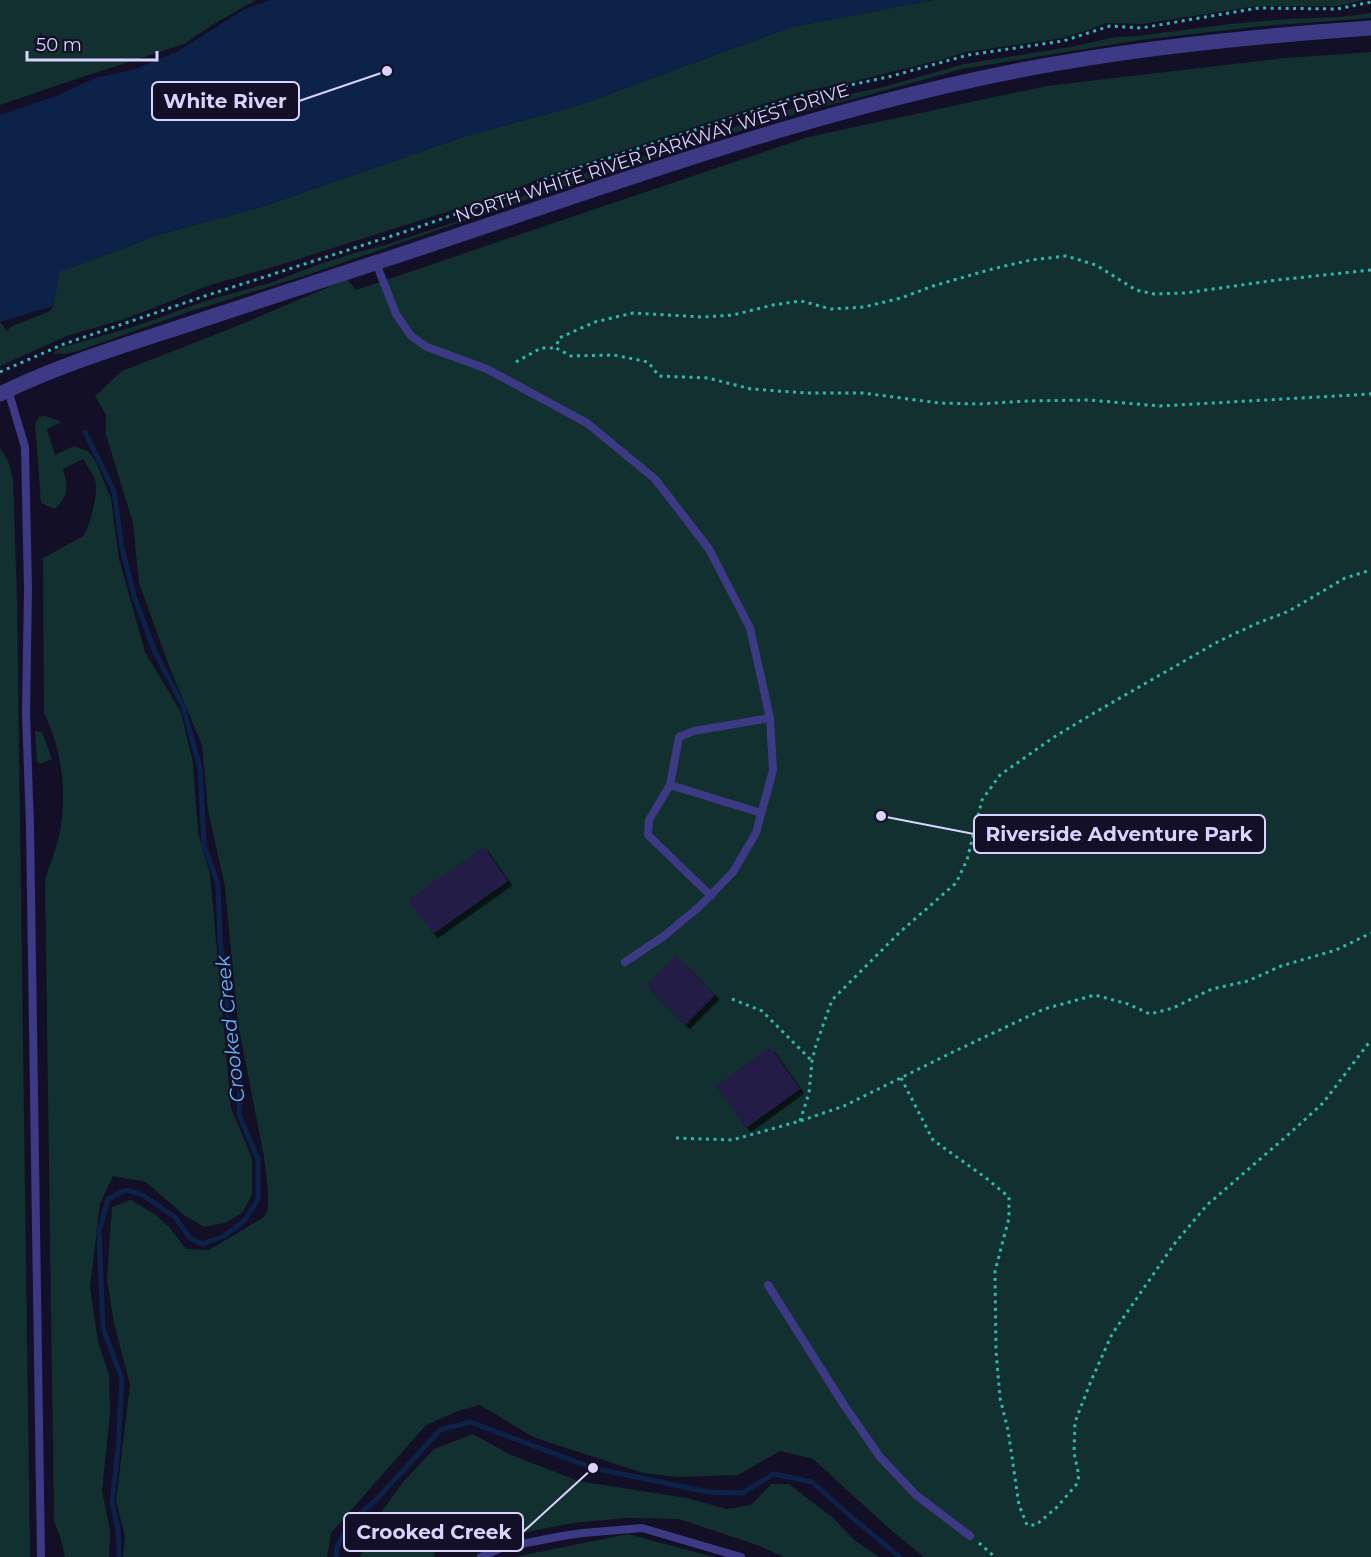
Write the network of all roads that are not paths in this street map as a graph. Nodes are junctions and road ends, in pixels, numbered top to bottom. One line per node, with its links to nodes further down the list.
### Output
1 (1371, 28): 2 (street, NORTH WHITE RIVER PARKWAY WEST DRIVE)
2 (376, 263): 3 (street, NORTH WHITE RIVER PARKWAY WEST DRIVE); 4 (lane)
3 (4, 392): 11 (lane)
4 (770, 718): 5 (lane); 6 (lane)
5 (670, 785): 6 (lane); 7 (lane)
6 (762, 813): 7 (lane)
7 (711, 896): 8 (lane)
8 (625, 962)
9 (768, 1285): 10 (lane)
10 (970, 1536)
11 (41, 1557)
12 (482, 1557): 13 (lane)
13 (741, 1557)

